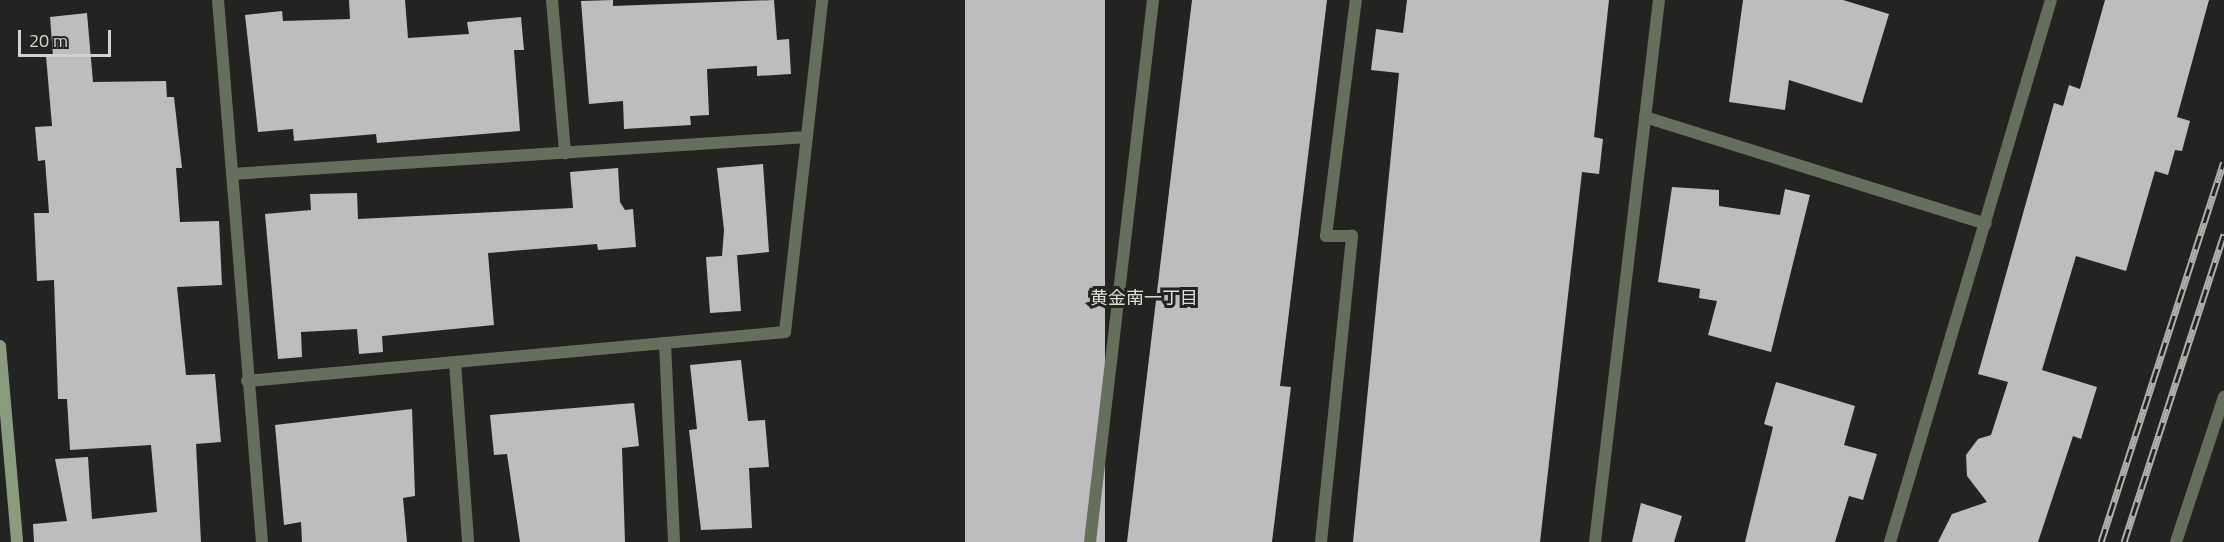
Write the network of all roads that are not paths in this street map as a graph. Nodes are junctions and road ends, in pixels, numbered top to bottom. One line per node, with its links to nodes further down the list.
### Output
1 (218, 0): 11 (street)
2 (552, 0): 10 (street)
3 (822, 0): 9 (street)
4 (1153, 0): 22 (street)
5 (1356, 0): 23 (street)
6 (1659, 0): 8 (street)
7 (2051, 0): 12 (street)
8 (1644, 117): 12 (street); 24 (street)
9 (807, 137): 10 (street); 13 (street)
10 (565, 153): 11 (street)
11 (232, 174): 16 (street)
12 (1986, 224): 25 (street)
13 (665, 343): 15 (street); 21 (street)
14 (0, 346): 18 (street)
15 (455, 363): 16 (street); 20 (street)
16 (248, 381): 19 (street)
17 (2224, 397): 26 (street)
18 (17, 542)
19 (262, 542)
20 (468, 542)
21 (674, 542)
22 (1090, 542)
23 (1321, 542)
24 (1595, 542)
25 (1890, 542)
26 (2176, 542)

